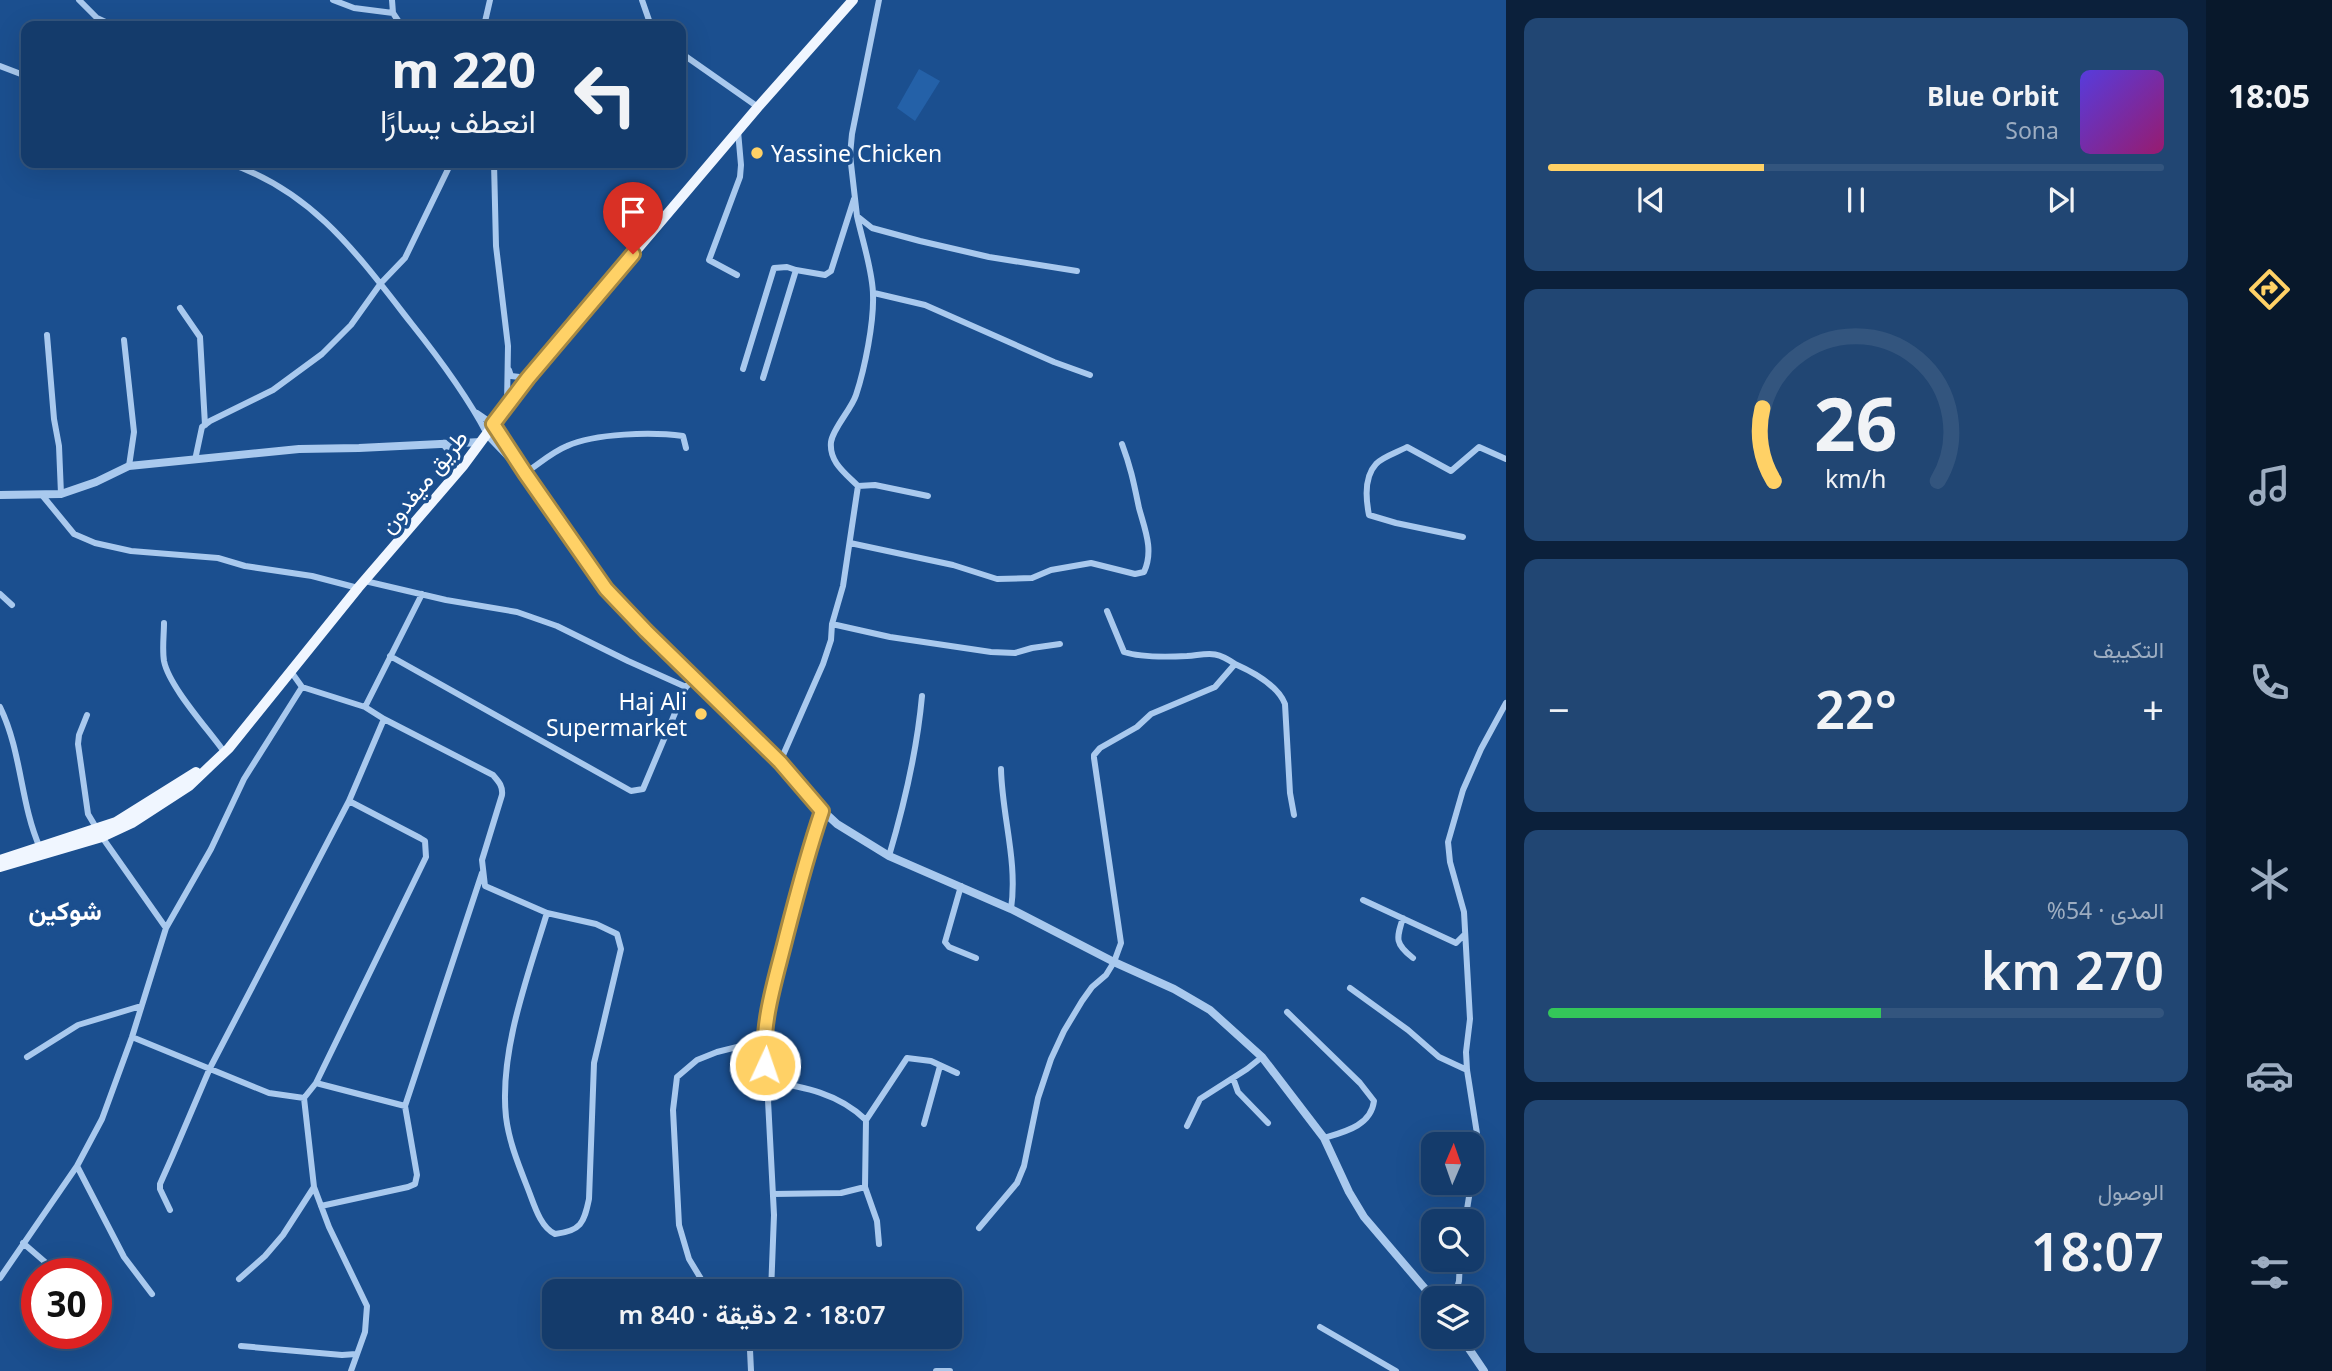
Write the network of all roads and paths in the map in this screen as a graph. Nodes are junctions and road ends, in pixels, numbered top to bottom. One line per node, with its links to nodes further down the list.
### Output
1 (79, 0): 9 (street)
2 (333, 0): 8 (street)
3 (391, 0): 8 (street)
4 (490, 0): 11 (street)
5 (642, 0): 12 (street)
6 (853, 0): 16 (main road, طريق ميفدون)
7 (879, 0): 21 (street)
8 (393, 13): 10 (street)
9 (103, 21)
10 (397, 21)
11 (485, 21)
12 (649, 21)
13 (686, 56): 16 (street)
14 (0, 66): 15 (street)
15 (21, 74)
16 (758, 107): 17 (main road, طريق ميفدون)
17 (738, 131): 25 (street); 34 (main road, طريق ميفدون)
18 (240, 168): 26 (street)
19 (449, 168): 26 (street)
20 (494, 168): 31 (street)
21 (855, 198): 22 (street); 23 (street)
22 (857, 216): 24 (street); 27 (street)
23 (796, 270): 32 (street); 35 (street)
24 (1077, 271)
25 (737, 275)
26 (382, 283): 37 (street); 39 (street)
27 (874, 293): 33 (street); 49 (street)
28 (180, 309): 39 (street)
29 (47, 335): 50 (street)
30 (124, 340): 46 (street)
31 (508, 364): 34 (street); 36 (street)
32 (743, 369)
33 (1090, 375)
34 (528, 378): 36 (main road, طريق ميفدون)
35 (763, 378)
36 (507, 406): 38 (main road, طريق ميفدون)
37 (475, 412): 38 (street); 40 (street)
38 (493, 424): 40 (main road, طريق ميفدون); 48 (street)
39 (205, 425): 45 (street)
40 (484, 438): 41 (street); 47 (main road, طريق ميفدون); 48 (street)
41 (444, 444): 45 (street); 47 (street)
42 (1122, 444): 55 (street)
43 (686, 448): 48 (street)
44 (1506, 459): 54 (street)
45 (195, 460): 46 (street)
46 (129, 466): 50 (street)
47 (463, 466): 56 (main road, طريق ميفدون)
48 (525, 473): 67 (street)
49 (858, 486): 53 (street); 55 (street)
50 (61, 494): 52 (street)
51 (0, 495): 52 (street)
52 (42, 495): 56 (street)
53 (928, 496)
54 (1463, 537)
55 (850, 542): 62 (street)
56 (362, 584): 58 (street); 66 (main road, طريق ميفدون)
57 (0, 594): 59 (street)
58 (422, 594): 64 (street); 69 (street)
59 (12, 605)
60 (1107, 611): 65 (street)
61 (164, 623): 77 (street)
62 (832, 624): 63 (street); 78 (street)
63 (1060, 644)
64 (390, 656): 69 (street); 73 (street)
65 (1235, 664): 82 (street); 98 (street)
66 (292, 673): 68 (street); 76 (main road, طريق ميفدون)
67 (696, 678): 69 (street); 78 (street)
68 (302, 687): 73 (street); 94 (street)
69 (686, 687)
70 (922, 695): 85 (street)
71 (1506, 703): 95 (street)
72 (0, 707): 84 (street)
73 (365, 707): 75 (street)
74 (87, 715): 83 (street)
75 (384, 719): 80 (street); 88 (street)
76 (241, 732): 77 (main road, طريق ميفدون); 83 (main road, طريق ميفدون)
77 (222, 749): 83 (main road, طريق ميفدون)
78 (780, 762): 81 (street)
79 (1001, 769): 91 (street)
80 (349, 801): 107 (street); 112 (street)
81 (822, 811): 85 (street); 103 (street)
82 (1294, 815)
83 (99, 833): 84 (main road, طريق ميفدون); 87 (main road, طريق ميفدون); 94 (street)
84 (40, 848): 86 (main road, طريق ميفدون)
85 (889, 856): 89 (street)
86 (0, 860)
87 (0, 867)
88 (483, 870): 92 (street); 114 (street)
89 (961, 886): 91 (street); 96 (street)
90 (1363, 900): 93 (street)
91 (1011, 909): 98 (street)
92 (547, 913): 92 (street)
93 (1403, 918): 95 (street); 97 (street)
94 (166, 928): 100 (street)
95 (1464, 935): 108 (street)
96 (976, 958)
97 (1413, 958)
98 (1114, 962): 105 (street); 127 (street)
99 (1350, 988): 108 (street)
100 (141, 1006): 102 (street); 104 (street)
101 (1287, 1012): 119 (street)
102 (132, 1037): 107 (street); 120 (street)
103 (765, 1040): 111 (street); 133 (street)
104 (27, 1057)
105 (1262, 1057): 110 (street); 119 (street)
106 (940, 1066): 109 (street); 115 (street); 116 (street)
107 (210, 1068): 113 (street); 126 (street)
108 (1467, 1070): 125 (street)
109 (957, 1073)
110 (1233, 1078): 117 (street); 118 (street)
111 (767, 1080): 115 (street); 123 (street)
112 (316, 1083): 113 (street); 114 (street)
113 (304, 1098): 121 (street)
114 (405, 1106): 124 (street)
115 (866, 1119): 122 (street)
116 (924, 1124)
117 (1268, 1124)
118 (1187, 1126)
119 (1324, 1138): 135 (street)
120 (77, 1166): 128 (street); 136 (street)
121 (314, 1187): 124 (street); 132 (street)
122 (866, 1187): 123 (street); 129 (street)
123 (773, 1194): 134 (street)
124 (321, 1206): 141 (street)
125 (1467, 1209)
126 (170, 1210)
127 (979, 1228)
128 (23, 1243): 130 (street); 131 (street)
129 (878, 1244)
130 (40, 1258)
131 (0, 1278)
132 (239, 1279)
133 (702, 1279)
134 (772, 1279)
135 (1423, 1286)
136 (152, 1294)
137 (1320, 1327): 146 (street)
138 (241, 1346): 141 (street)
139 (750, 1349): 143 (street)
140 (1469, 1349): 147 (street)
141 (356, 1354): 142 (street)
142 (351, 1371)
143 (751, 1371)
144 (936, 1371): 145 (street)
145 (950, 1371)
146 (1396, 1371)
147 (1484, 1371)

